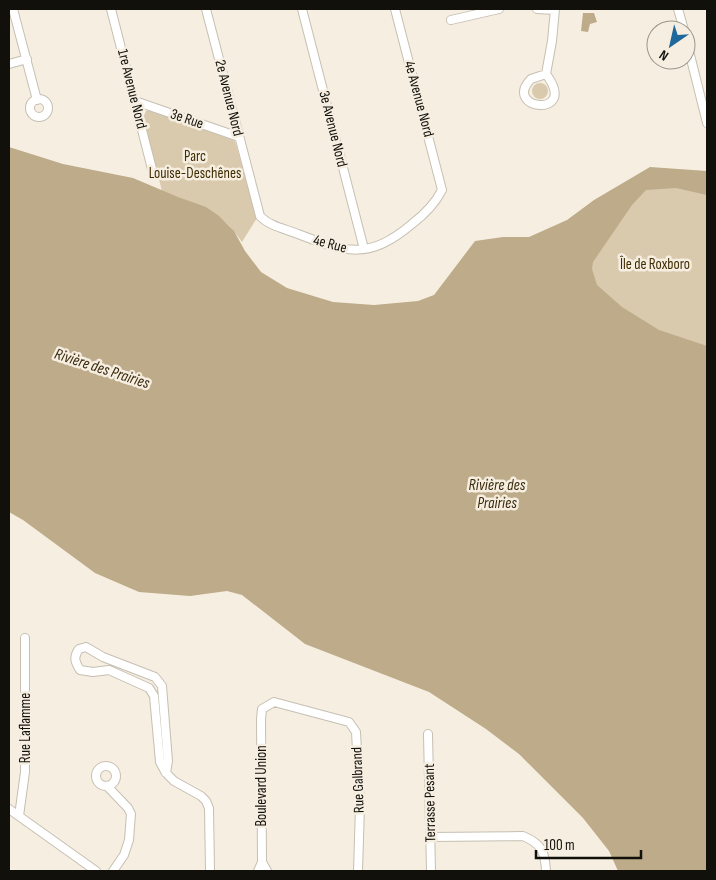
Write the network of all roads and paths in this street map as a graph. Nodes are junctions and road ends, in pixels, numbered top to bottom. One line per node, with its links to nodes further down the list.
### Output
1 (13, 9): 10 (street)
2 (111, 9): 15 (street, 1re Avenue Nord)
3 (206, 9): 18 (street, 2e Avenue Nord)
4 (302, 9): 22 (street, 3e Avenue Nord)
5 (396, 9): 20 (street, 4e Avenue Nord)
6 (499, 9): 9 (street)
7 (537, 9): 8 (street)
8 (555, 10): 13 (street)
9 (451, 20)
10 (27, 59): 11 (street); 14 (street)
11 (9, 64)
12 (695, 70): 16 (street)
13 (546, 74): 13 (street)
14 (37, 100)
15 (135, 101): 18 (street, 3e Rue); 19 (street, 1re Avenue Nord)
16 (706, 110): 17 (street)
17 (707, 123)
18 (239, 136): 21 (street, 2e Avenue Nord)
19 (152, 169)
20 (442, 190): 22 (street, 4e Rue)
21 (260, 216): 22 (street, 4e Rue)
22 (364, 249)
23 (25, 638): 31 (street, Rue Laflamme)
24 (158, 680): 25 (street); 25 (street); 28 (street)
25 (149, 688): 28 (street)
26 (262, 709): 33 (street, Boulevard Union); 39 (street, Rue Galbrand)
27 (428, 734): 32 (street, Terrasse Pesant)
28 (166, 773): 36 (street)
29 (107, 786): 35 (street)
30 (9, 809): 31 (street)
31 (19, 816): 34 (street)
32 (430, 837): 40 (street, Terrasse Pesant); 41 (street)
33 (262, 862): 37 (street, Boulevard Union); 38 (street, Boulevard Union)
34 (96, 871)
35 (113, 871)
36 (210, 871)
37 (258, 871)
38 (267, 871)
39 (358, 871)
40 (431, 871)
41 (546, 871)

